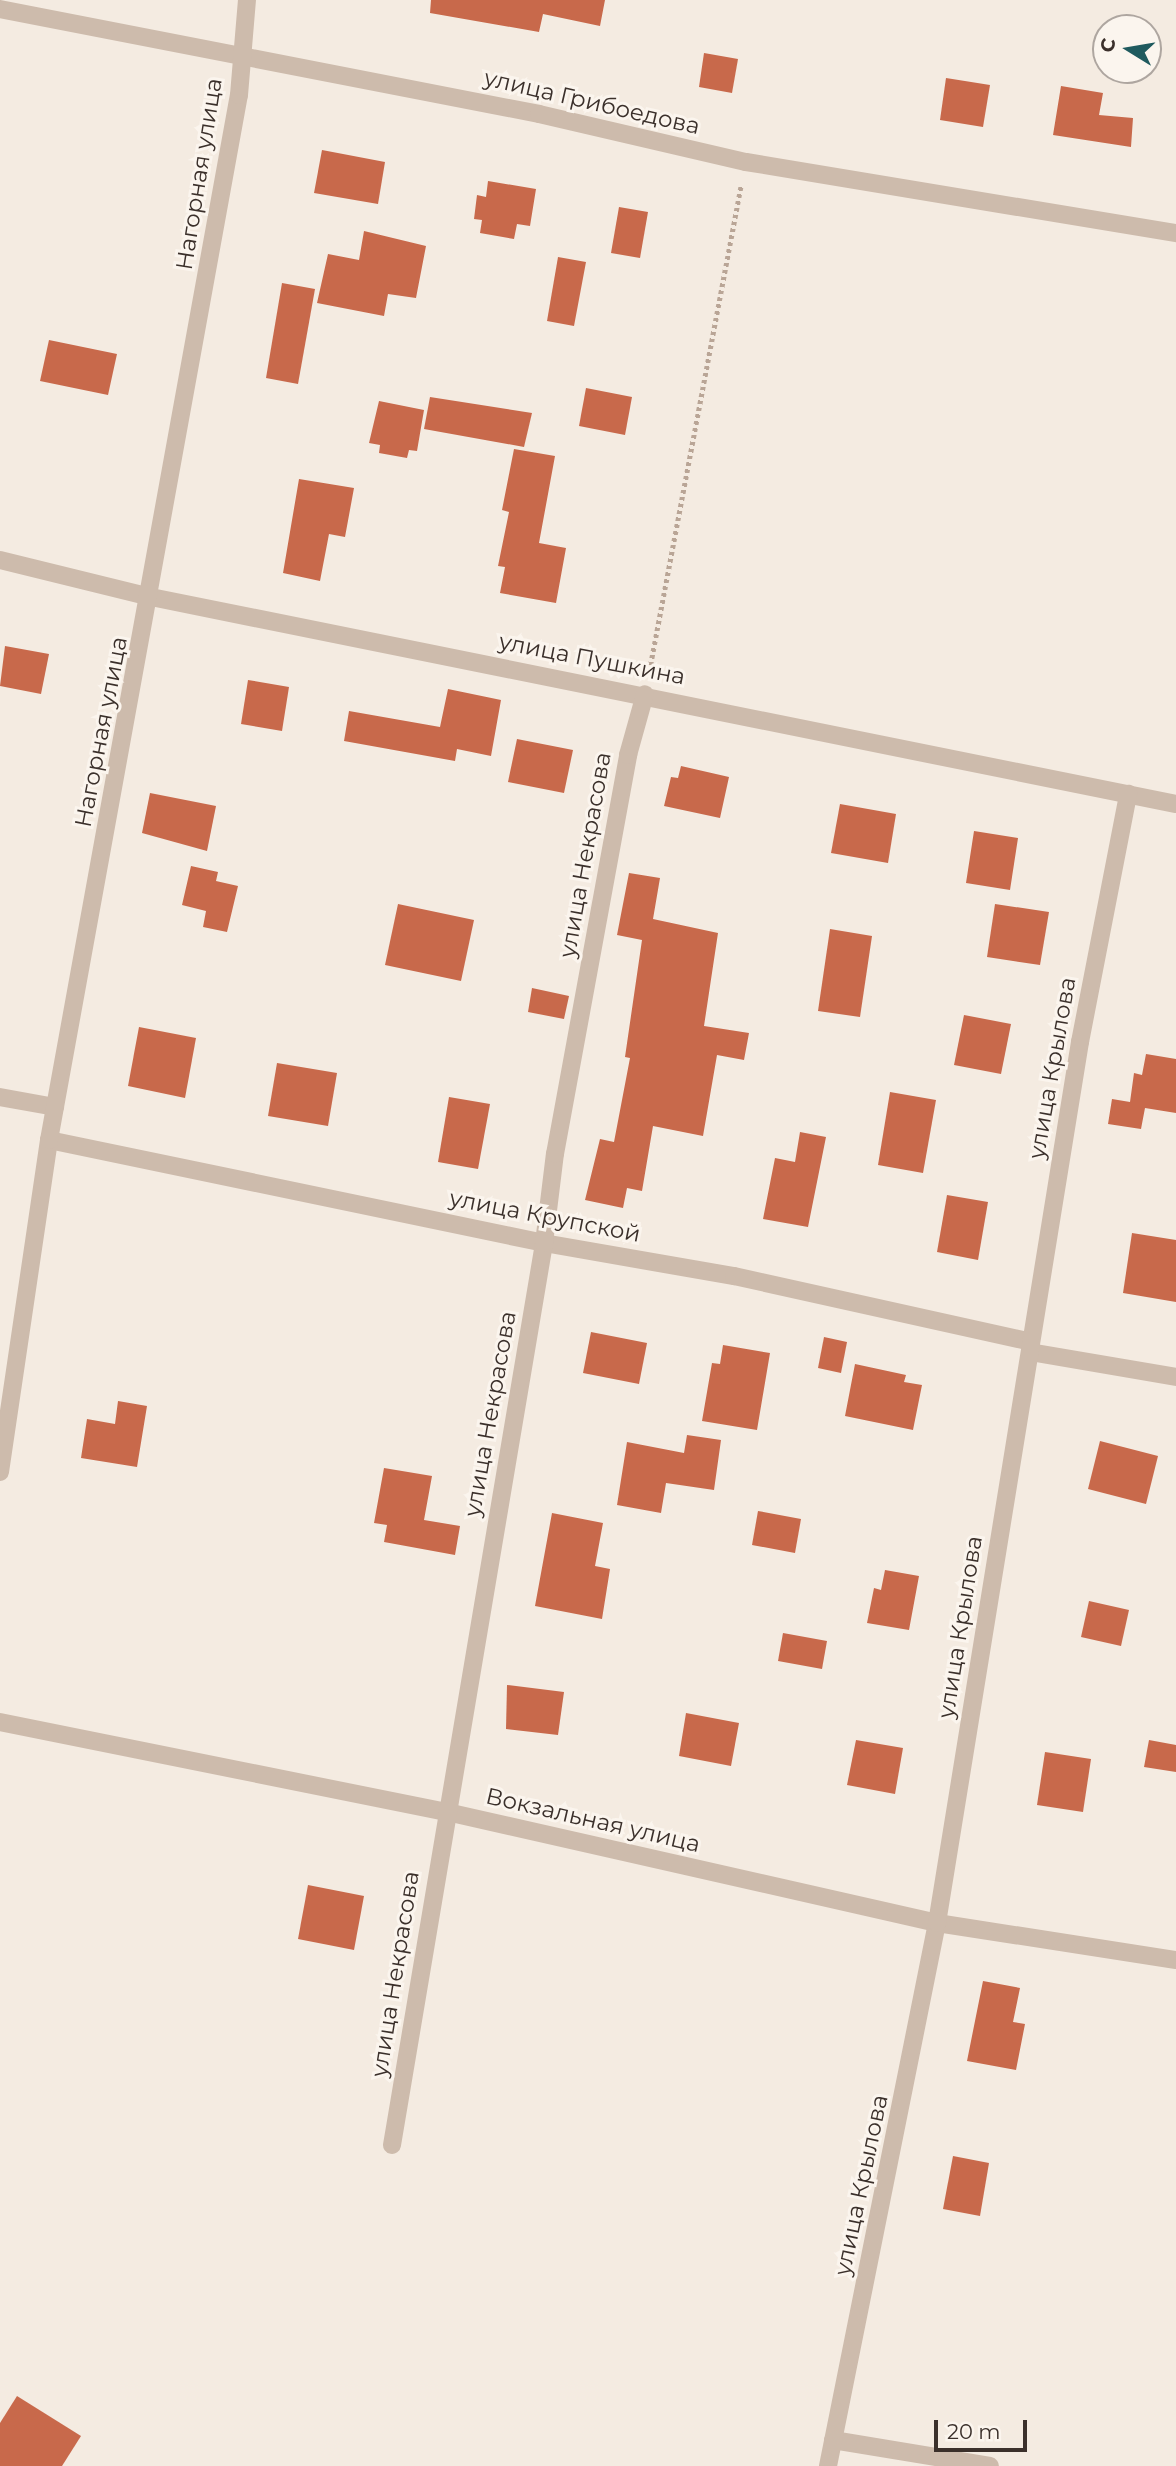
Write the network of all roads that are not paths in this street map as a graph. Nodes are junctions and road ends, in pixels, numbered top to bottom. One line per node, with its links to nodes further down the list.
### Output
1 (247, 0): 3 (street, Нагорная улица)
2 (0, 9): 3 (street, улица Грибоедова)
3 (243, 54): 4 (street, улица Грибоедова); 6 (street, Нагорная улица)
4 (1176, 233)
5 (0, 560): 6 (street, улица Пушкина)
6 (151, 597): 7 (street, улица Пушкина); 11 (street, Нагорная улица)
7 (645, 694): 8 (street, улица Пушкина); 13 (street, улица Некрасова)
8 (1128, 794): 9 (street, улица Пушкина); 14 (street, улица Крылова)
9 (1176, 804)
10 (0, 1097): 11 (street)
11 (55, 1107): 12 (street, Нагорная улица)
12 (49, 1140): 13 (street, улица Крупской); 16 (street, Нагорная улица)
13 (544, 1243): 14 (street, улица Крупской); 18 (street, улица Некрасова)
14 (1031, 1347): 15 (street, улица Крупской); 19 (street, улица Крылова)
15 (1176, 1377)
16 (0, 1472)
17 (0, 1722): 18 (street, Вокзальная улица)
18 (447, 1812): 19 (street, Вокзальная улица); 21 (street, улица Некрасова)
19 (937, 1923): 20 (street, Вокзальная улица); 22 (street, улица Крылова)
20 (1176, 1960)
21 (392, 2145)
22 (833, 2440): 23 (street, улица Крылова); 24 (street)
23 (828, 2466)
24 (990, 2466)

